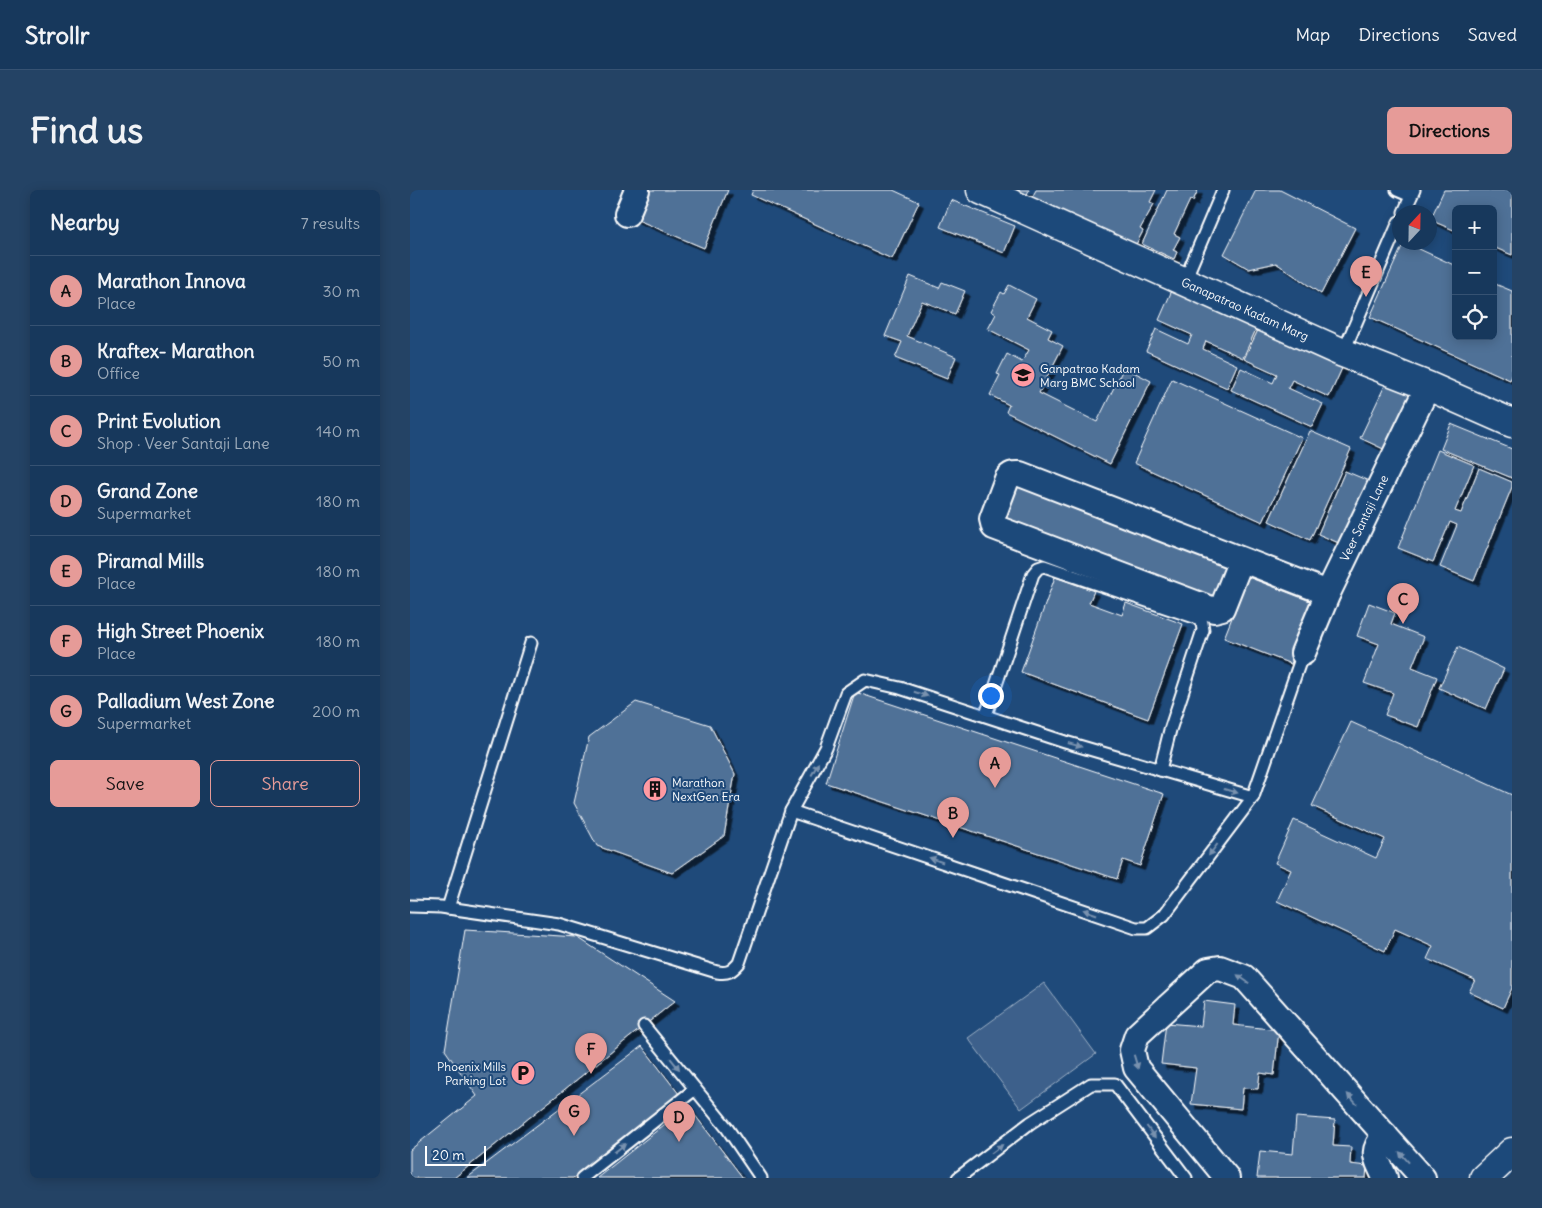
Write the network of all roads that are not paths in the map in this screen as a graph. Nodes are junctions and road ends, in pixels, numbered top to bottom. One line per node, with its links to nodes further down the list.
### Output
1 (637, 190): 7 (street)
2 (981, 190): 9 (main road, Ganapatrao Kadam Marg)
3 (1224, 190): 9 (lane)
4 (1397, 190): 5 (lane)
5 (1412, 193): 6 (lane)
6 (1407, 205)
7 (627, 214)
8 (1392, 240): 10 (lane)
9 (1184, 282): 10 (main road, Ganapatrao Kadam Marg)
10 (1343, 353): 11 (main road, Ganapatrao Kadam Marg)
11 (1428, 386): 12 (main road, Ganapatrao Kadam Marg); 14 (street, Veer Santaji Lane)
12 (1512, 422)
13 (1241, 560): 13 (street); 14 (street)
14 (1328, 593): 16 (street, Veer Santaji Lane)
15 (531, 643): 22 (lane)
16 (1303, 653): 19 (lane)
17 (986, 715): 18 (lane, one-way to 18); 18 (lane); 20 (lane, one-way to 17)
18 (1160, 770): 19 (lane, one-way to 19)
19 (1253, 797): 20 (lane, one-way to 20)
20 (791, 811): 22 (lane)
21 (410, 906): 22 (lane)
22 (448, 908)
23 (644, 1026): 24 (lane, one-way to 24)
24 (694, 1089): 28 (lane, one-way to 24); 29 (lane)
25 (1385, 1135): 32 (street, one-way to 32); 33 (street); 34 (street, one-way to 25)
26 (1512, 1152): 35 (main road)
27 (1512, 1175): 36 (main road)
28 (582, 1178)
29 (761, 1178)
30 (958, 1178): 31 (lane, one-way to 31)
31 (1186, 1178)
32 (1227, 1178)
33 (1385, 1178)
34 (1423, 1178)
35 (1484, 1178)
36 (1509, 1178)

